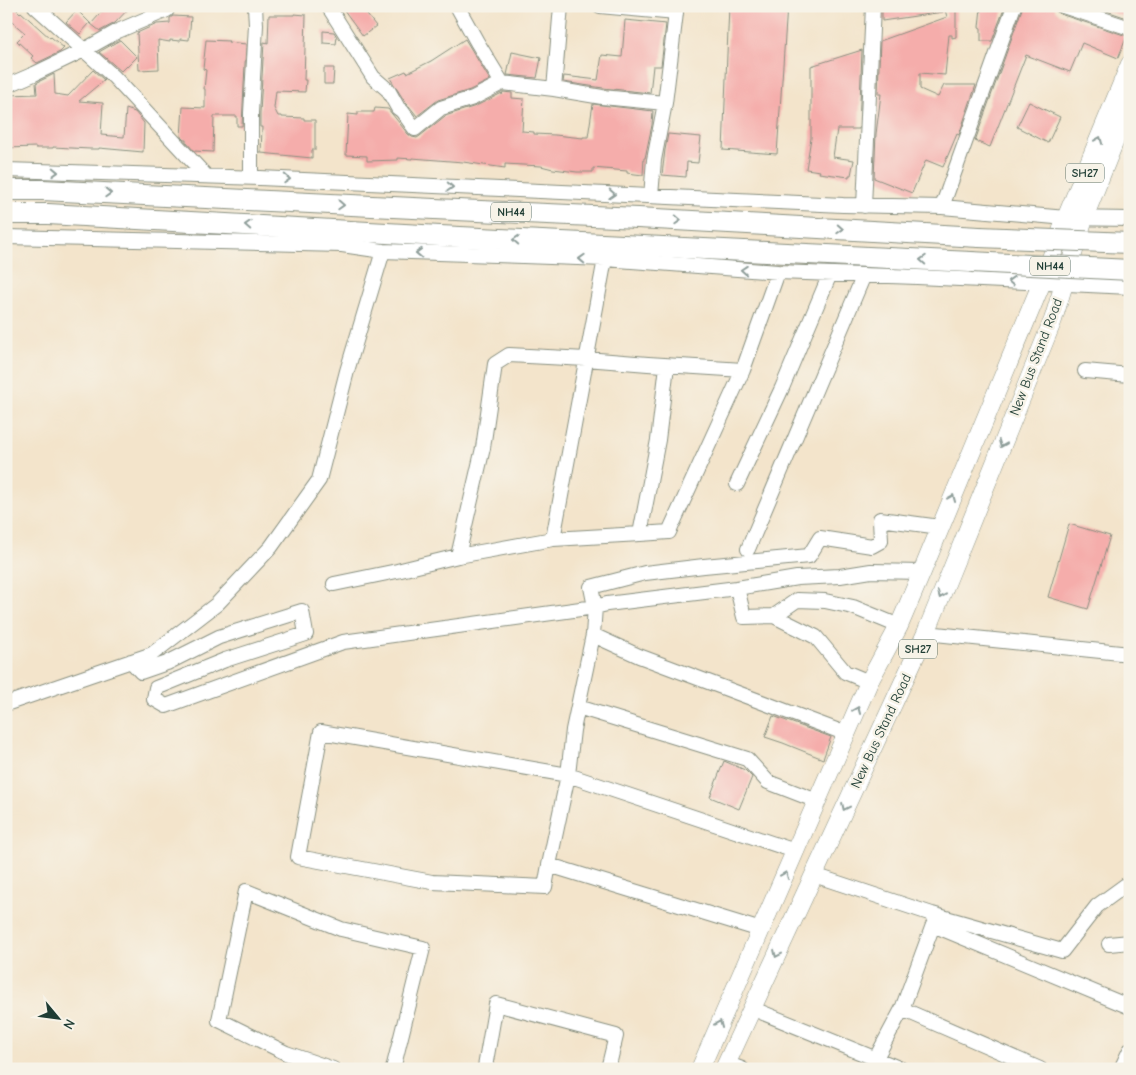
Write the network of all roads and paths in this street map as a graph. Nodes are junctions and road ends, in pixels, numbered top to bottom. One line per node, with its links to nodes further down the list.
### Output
1 (35, 6): 13 (street)
2 (255, 6): 22 (street)
3 (328, 6): 15 (street)
4 (457, 6): 15 (street)
5 (560, 6): 17 (street)
6 (600, 6): 11 (street)
7 (872, 6): 25 (street)
8 (1014, 6): 26 (street)
9 (1063, 6): 12 (street)
10 (165, 7): 13 (street)
11 (674, 10): 18 (street)
12 (1130, 28)
13 (84, 50): 16 (street); 21 (street)
14 (1130, 64): 28 (main road, SH27, one-way to 14)
15 (502, 83): 17 (street)
16 (6, 86)
17 (554, 89): 18 (street)
18 (665, 103): 24 (street)
19 (1130, 104): 29 (main road, SH27)
20 (6, 170): 21 (street, one-way to 21)
21 (206, 176): 22 (street)
22 (251, 178): 24 (street, one-way to 24)
23 (6, 190): 32 (highway, NH44, one-way to 32, bridge)
24 (651, 196): 25 (street)
25 (864, 206): 26 (street)
26 (942, 207): 28 (street)
27 (6, 214): 35 (highway, NH44, one-way to 27, bridge)
28 (1066, 218): 29 (street); 39 (main road, SH27)
29 (1084, 218): 30 (street); 40 (main road, New Bus Stand Road / SH27)
30 (1130, 219)
31 (6, 237): 33 (street)
32 (1130, 243)
33 (383, 251): 34 (street, one-way to 33); 62 (street)
34 (605, 260): 36 (street, one-way to 34); 42 (street)
35 (1130, 270)
36 (778, 272): 37 (street); 44 (street)
37 (830, 274): 38 (street); 47 (street)
38 (864, 275): 39 (street, one-way to 38); 51 (street)
39 (1042, 282): 40 (street); 48 (main road, New Bus Stand Road / SH27, one-way to 39)
40 (1064, 284): 41 (street); 59 (main road, New Bus Stand Road / SH27, one-way to 59)
41 (1130, 287)
42 (586, 359): 43 (street); 50 (street); 52 (street)
43 (667, 366): 44 (street); 49 (street)
44 (743, 370): 49 (street)
45 (1085, 370): 46 (street)
46 (1130, 375)
47 (737, 484)
48 (940, 527): 53 (main road, New Bus Stand Road / SH27); 56 (street)
49 (640, 534): 50 (street)
50 (553, 539): 52 (street)
51 (748, 549)
52 (458, 556): 54 (street)
53 (922, 572): 55 (street); 58 (main road, New Bus Stand Road / SH27)
54 (334, 584)
55 (737, 588): 56 (street); 57 (street)
56 (595, 607): 60 (street); 62 (street)
57 (774, 616): 58 (street); 63 (street)
58 (899, 626): 63 (main road, New Bus Stand Road / SH27)
59 (926, 633): 61 (street); 71 (main road, New Bus Stand Road / SH27, one-way to 71)
60 (594, 635): 65 (street); 66 (street)
61 (1130, 654)
62 (131, 661): 64 (street)
63 (869, 682): 66 (main road, New Bus Stand Road / SH27, one-way to 63)
64 (6, 704)
65 (578, 707): 67 (street); 68 (street)
66 (847, 734): 68 (main road, New Bus Stand Road / SH27)
67 (568, 775): 69 (street); 70 (street); 70 (street)
68 (817, 801): 69 (main road, New Bus Stand Road / SH27)
69 (795, 851): 73 (main road, New Bus Stand Road / SH27, one-way to 69)
70 (549, 865): 73 (street)
71 (814, 875): 72 (street); 77 (main road, New Bus Stand Road / SH27, one-way to 77)
72 (1130, 882)
73 (761, 930): 86 (main road, New Bus Stand Road / SH27, one-way to 73)
74 (1130, 942): 75 (street)
75 (1109, 944)
76 (1130, 1007): 78 (street)
77 (751, 1008): 80 (street); 81 (main road, New Bus Stand Road / SH27)
78 (902, 1009): 80 (street); 88 (street)
79 (1130, 1050): 89 (street)
80 (876, 1058): 87 (street)
81 (731, 1067)
82 (333, 1069): 83 (street)
83 (393, 1069)
84 (489, 1069): 85 (street)
85 (608, 1069)
86 (700, 1069)
87 (901, 1069)
88 (1040, 1069)
89 (1121, 1069)

